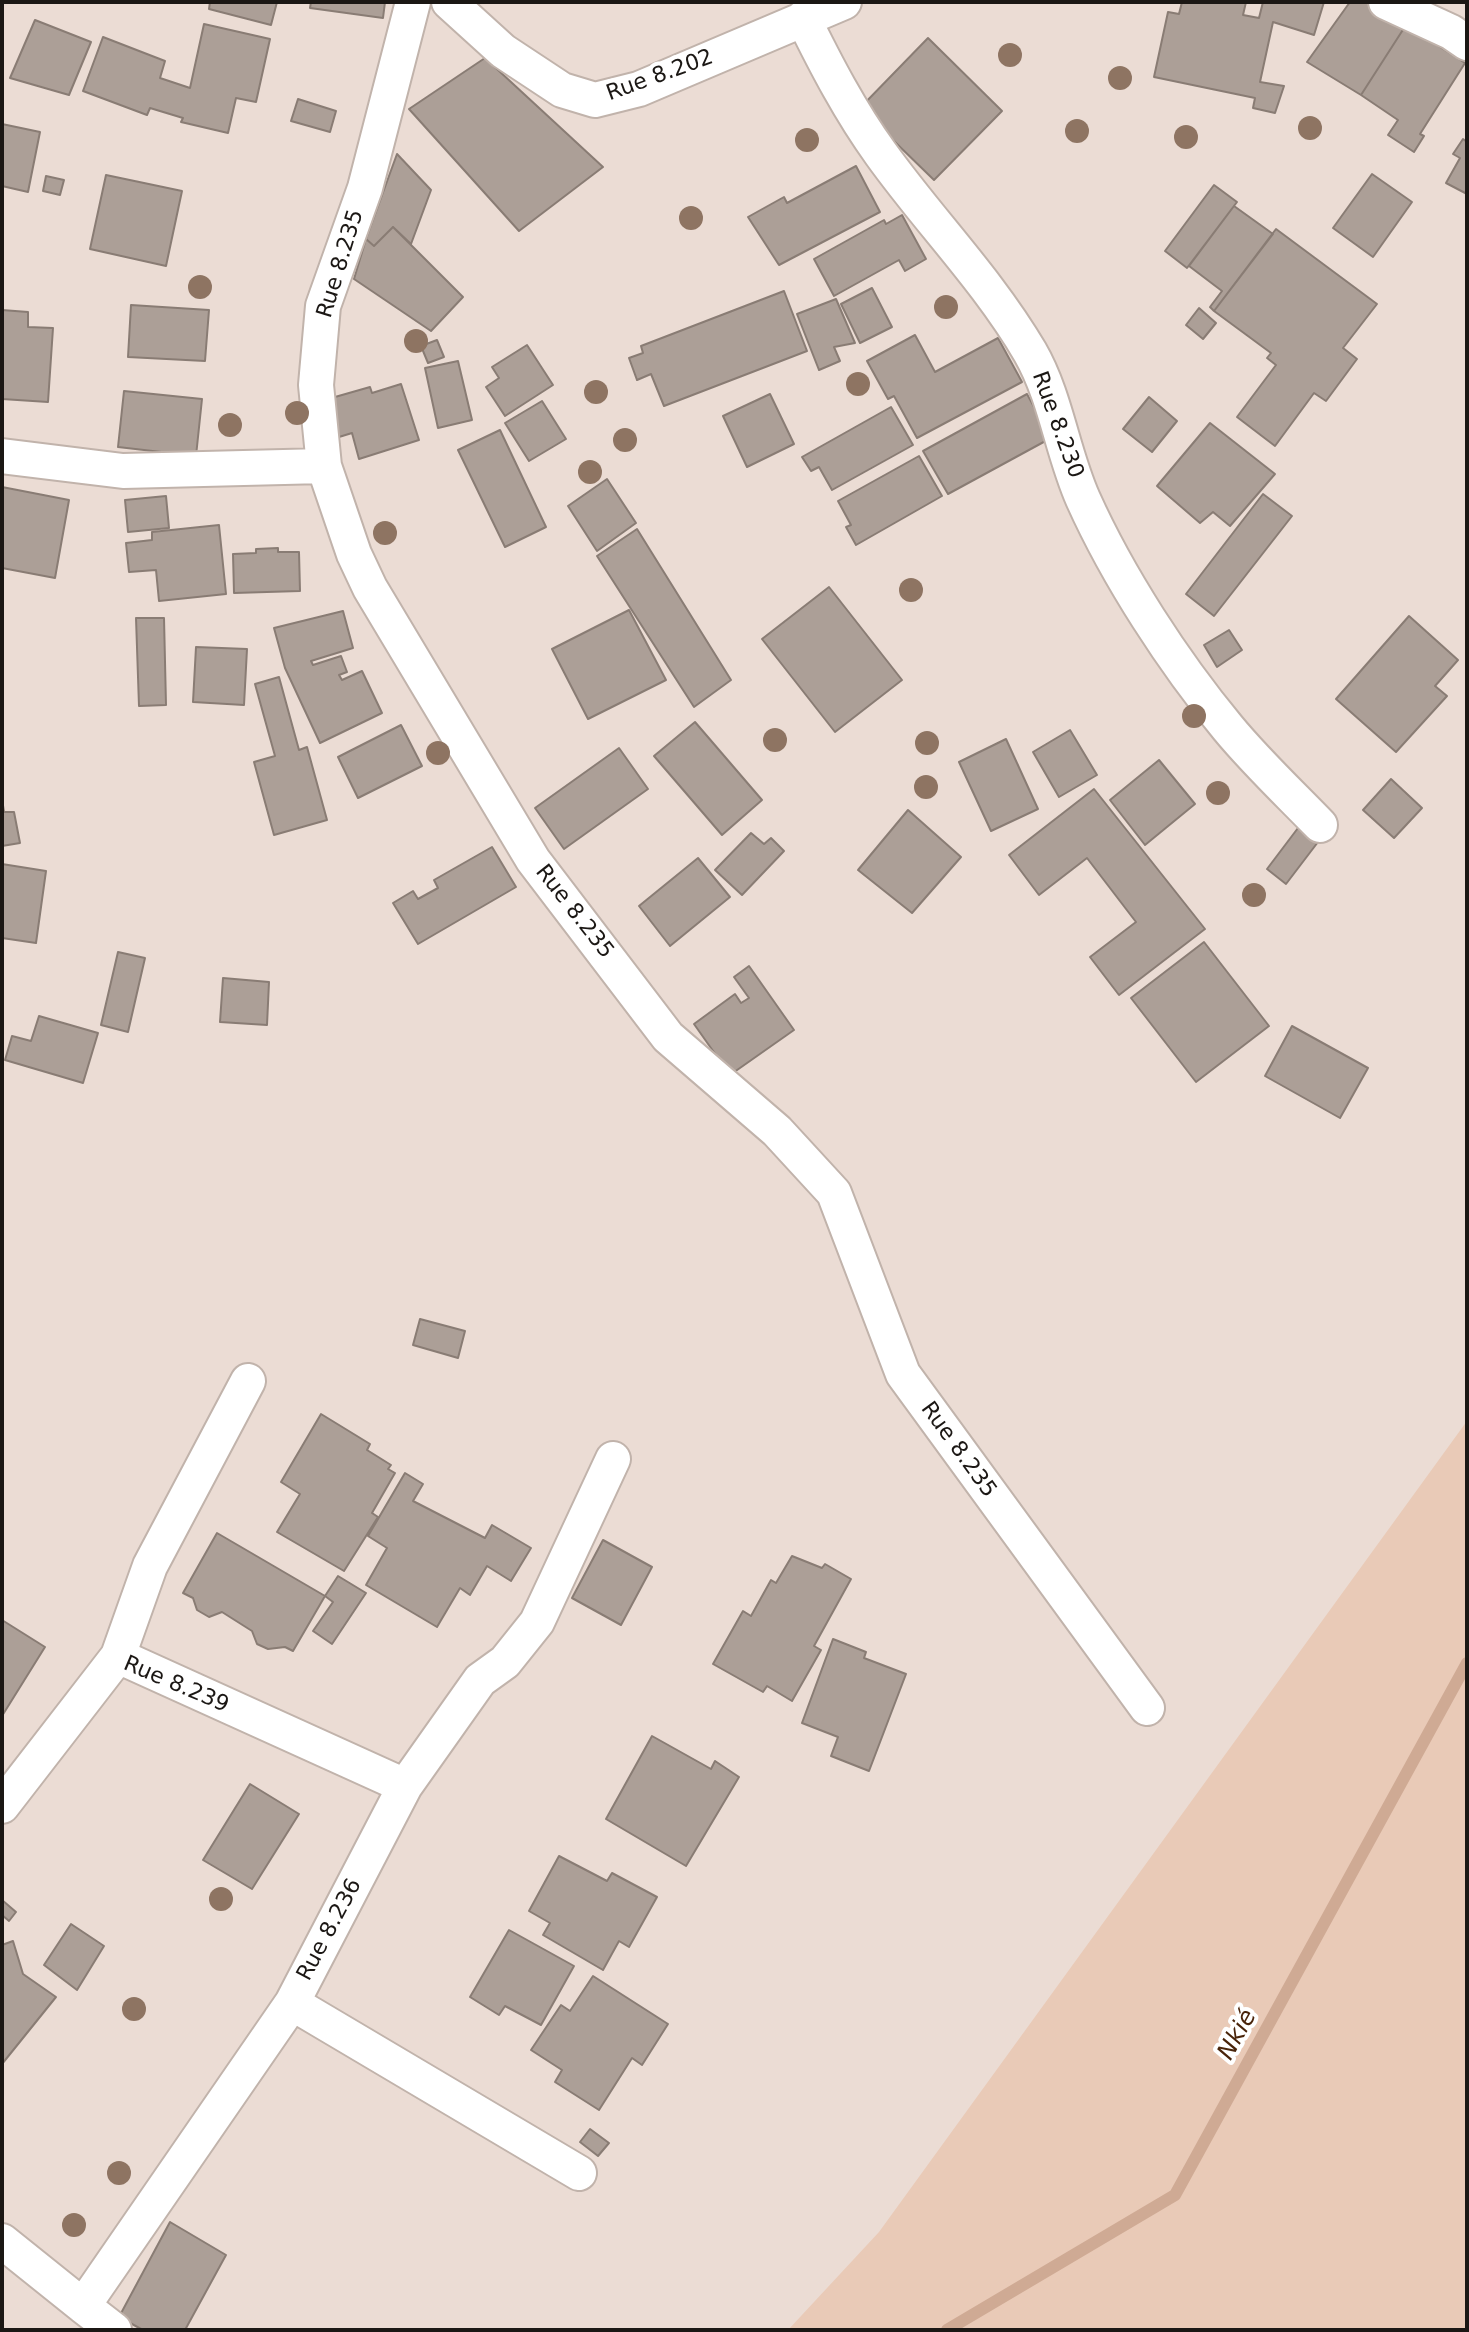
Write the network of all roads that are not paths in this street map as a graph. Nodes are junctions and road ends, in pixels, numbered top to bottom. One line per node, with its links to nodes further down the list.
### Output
1 (413, 2): 8 (street, Rue 8.235)
2 (449, 2): 5 (street, Rue 8.202)
3 (844, 2): 5 (street, Rue 8.202)
4 (1386, 2): 6 (street)
5 (803, 18): 9 (street, Rue 8.230)
6 (1467, 43)
7 (2, 456): 8 (street)
8 (324, 466): 13 (street, Rue 8.235)
9 (1320, 825)
10 (248, 1381): 12 (street)
11 (613, 1459): 14 (street, Rue 8.236)
12 (118, 1656): 14 (street, Rue 8.239); 15 (street, Rue 8.239)
13 (1147, 1708)
14 (405, 1786): 16 (street, Rue 8.236)
15 (2, 1806)
16 (292, 2003): 17 (street); 19 (street, Rue 8.236)
17 (579, 2173)
18 (2, 2241): 19 (street)
19 (83, 2306): 20 (street)
20 (114, 2330)

